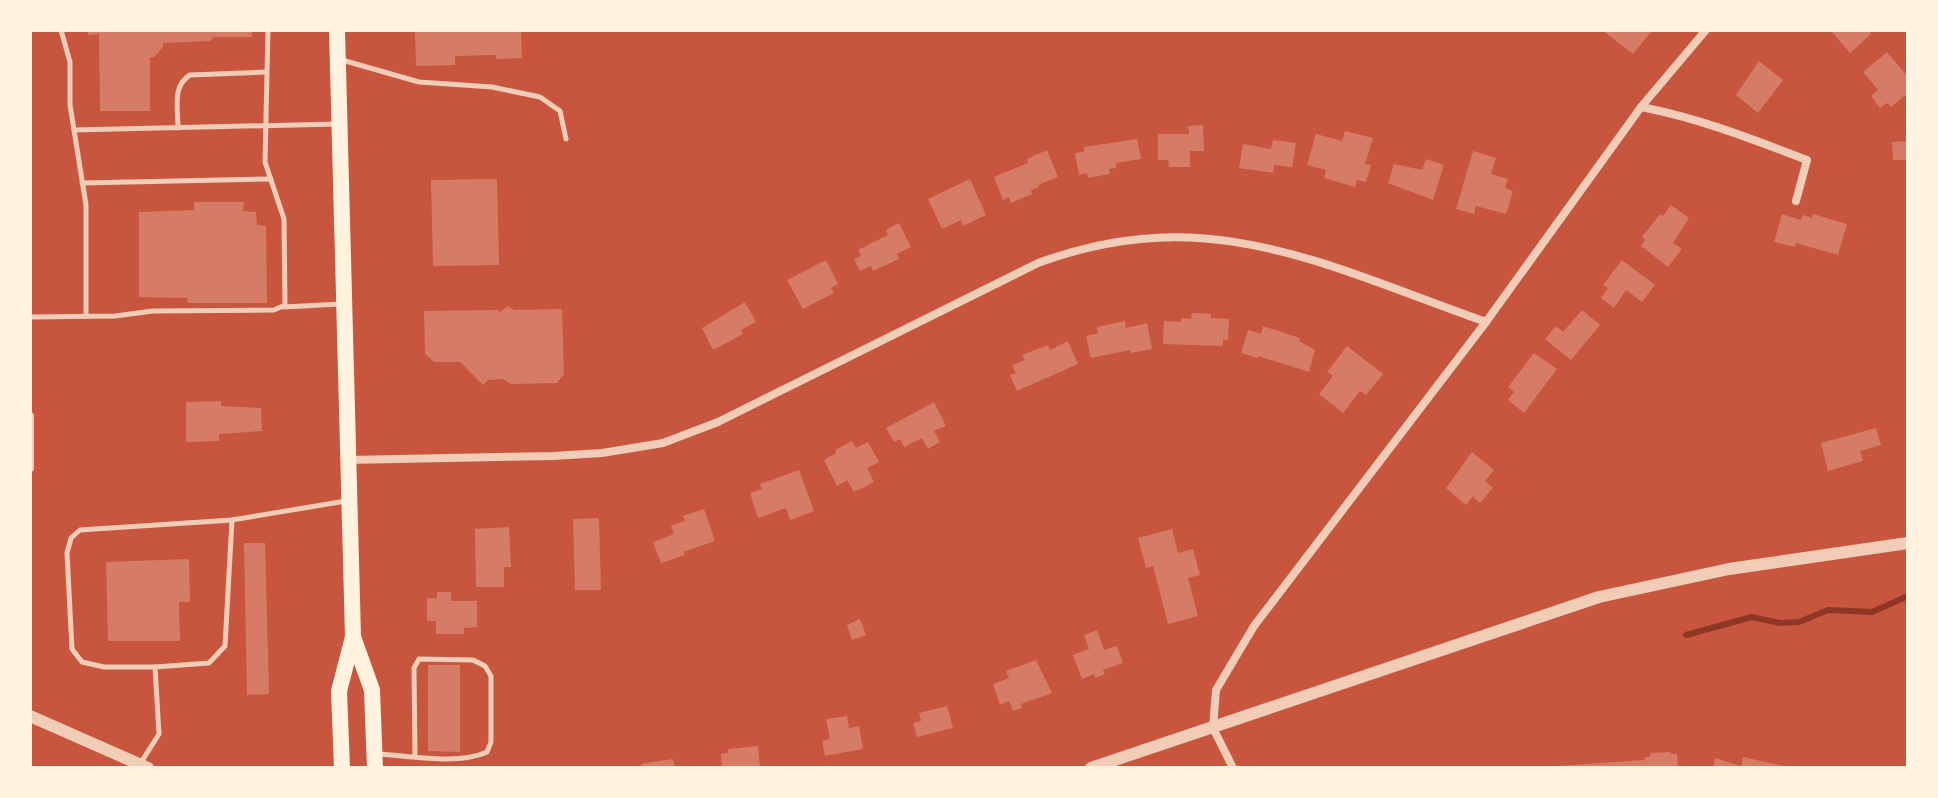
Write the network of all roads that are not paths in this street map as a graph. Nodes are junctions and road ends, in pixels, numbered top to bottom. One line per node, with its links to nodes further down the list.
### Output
1 (61, 30): 11 (lane)
2 (268, 30): 6 (lane)
3 (337, 30): 5 (highway)
4 (1706, 30): 7 (street)
5 (338, 59): 8 (highway); 12 (lane)
6 (266, 72): 9 (lane); 10 (lane)
7 (1641, 107): 15 (street); 20 (street)
8 (339, 124): 9 (lane); 16 (highway)
9 (265, 126): 10 (lane); 13 (lane)
10 (178, 128): 11 (lane)
11 (74, 130): 14 (lane)
12 (566, 139)
13 (271, 179): 14 (lane); 17 (lane)
14 (82, 183): 18 (lane)
15 (1796, 201)
16 (343, 303): 17 (lane); 22 (highway)
17 (282, 307): 18 (lane)
18 (86, 316): 19 (lane)
19 (30, 317)
20 (1486, 322): 22 (street); 30 (street)
21 (30, 416): 23 (street)
22 (347, 460): 24 (highway)
23 (30, 468)
24 (348, 501): 25 (lane); 27 (highway)
25 (232, 520): 28 (lane); 28 (lane)
26 (1908, 543): 30 (street)
27 (353, 637): 32 (highway); 34 (highway)
28 (155, 667): 33 (lane)
29 (30, 716): 33 (street)
30 (1213, 728): 35 (street); 36 (street)
31 (415, 756): 31 (lane); 32 (lane)
32 (374, 761)
33 (142, 767)
34 (342, 768)
35 (1091, 768)
36 (1233, 768)

